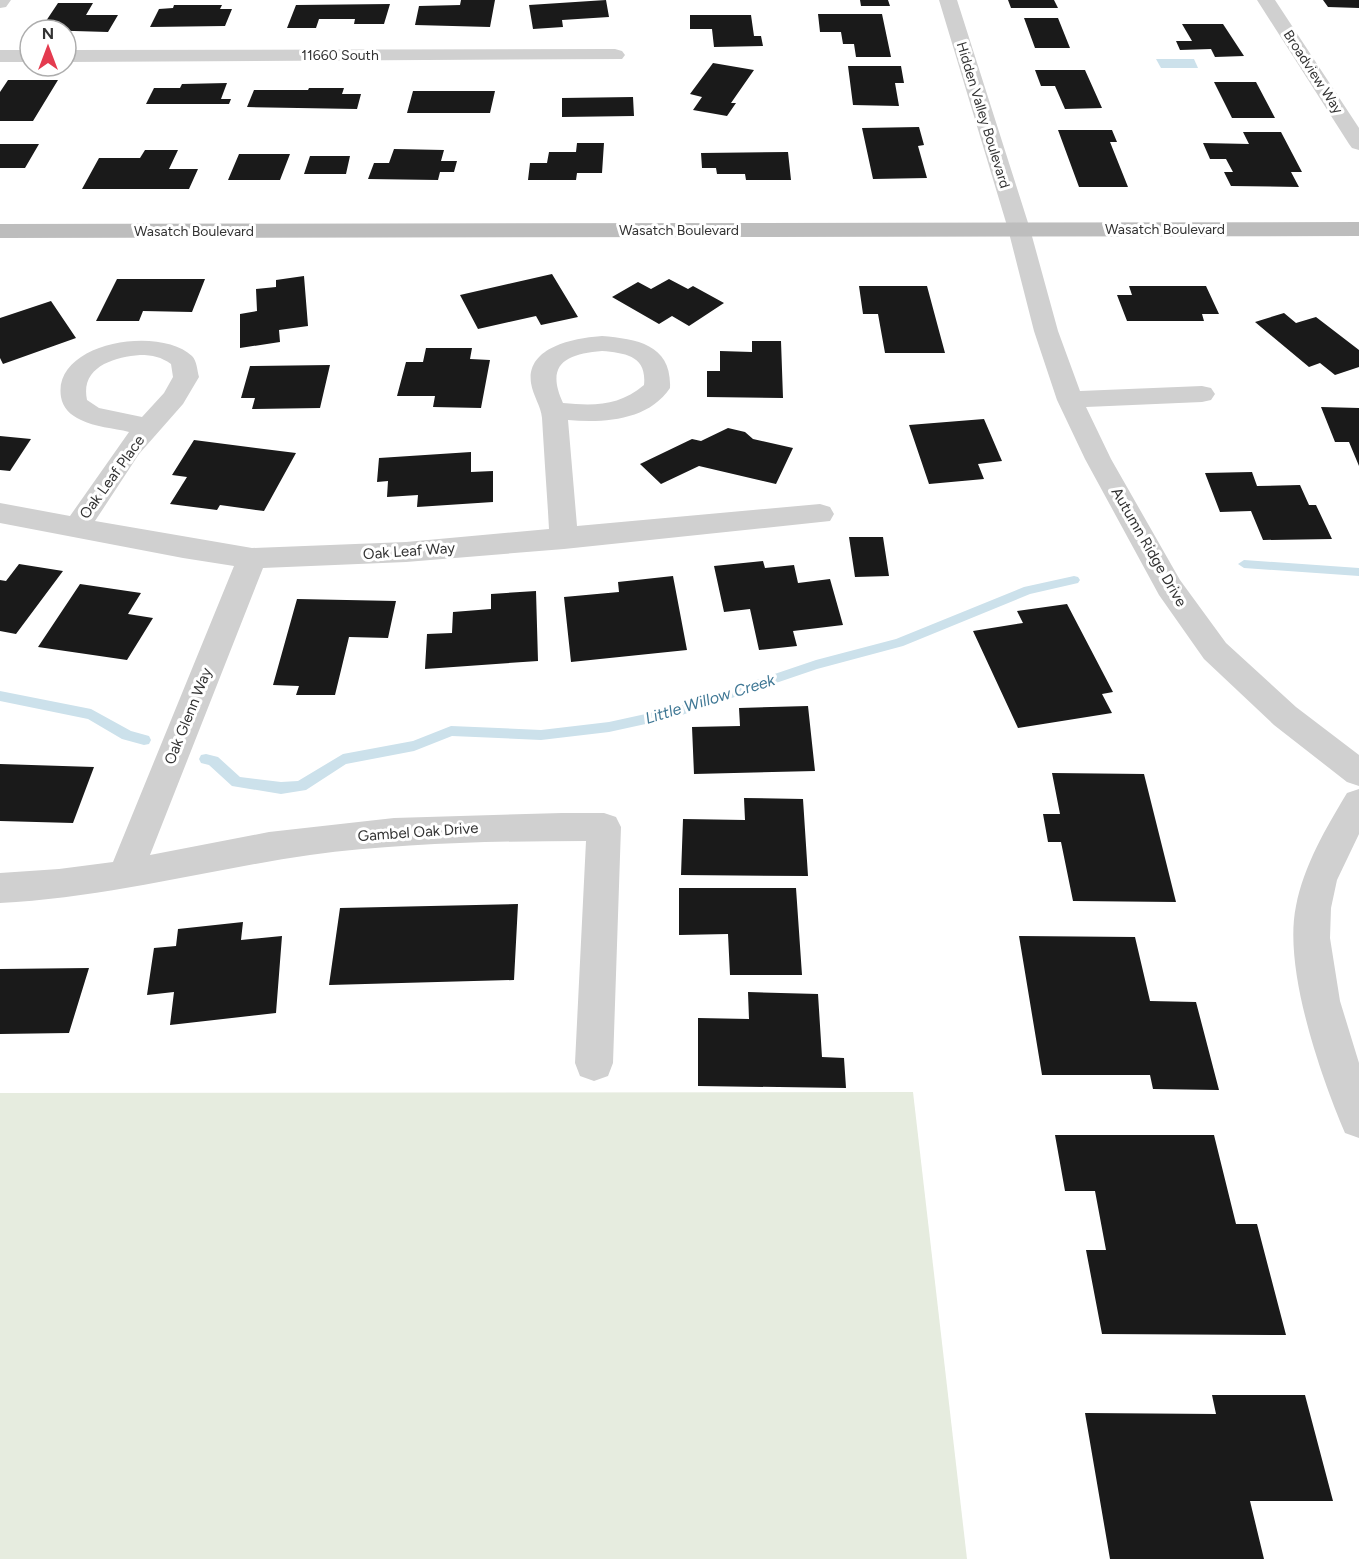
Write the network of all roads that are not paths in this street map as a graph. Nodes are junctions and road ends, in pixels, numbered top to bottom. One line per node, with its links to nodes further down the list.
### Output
1 (948, 0): 8 (street, Hidden Valley Boulevard)
2 (1266, 0): 7 (street, Broadview Way)
3 (615, 55): 6 (street, 11660 South)
4 (0, 56): 5 (street)
5 (18, 56)
6 (78, 56)
7 (1359, 144)
8 (1018, 229): 9 (main road, Wasatch Boulevard); 10 (main road, Wasatch Boulevard); 12 (street, Autumn Ridge Drive)
9 (1359, 229)
10 (0, 231)
11 (1202, 394): 12 (street)
12 (1070, 400): 20 (street, Autumn Ridge Drive)
13 (555, 411): 18 (street)
14 (148, 427): 17 (street, Oak Leaf Place)
15 (0, 513): 17 (street, Oak Leaf Way)
16 (820, 514): 18 (street, Oak Leaf Way)
17 (77, 527): 19 (street, Oak Leaf Way)
18 (564, 539): 19 (street, Oak Leaf Way)
19 (252, 558): 22 (street, Oak Glenn Way)
20 (1359, 772)
21 (1359, 803): 25 (street)
22 (125, 874): 23 (street, Gambel Oak Drive); 24 (street, Gambel Oak Drive)
23 (0, 888)
24 (594, 1063)
25 (1359, 1119)

